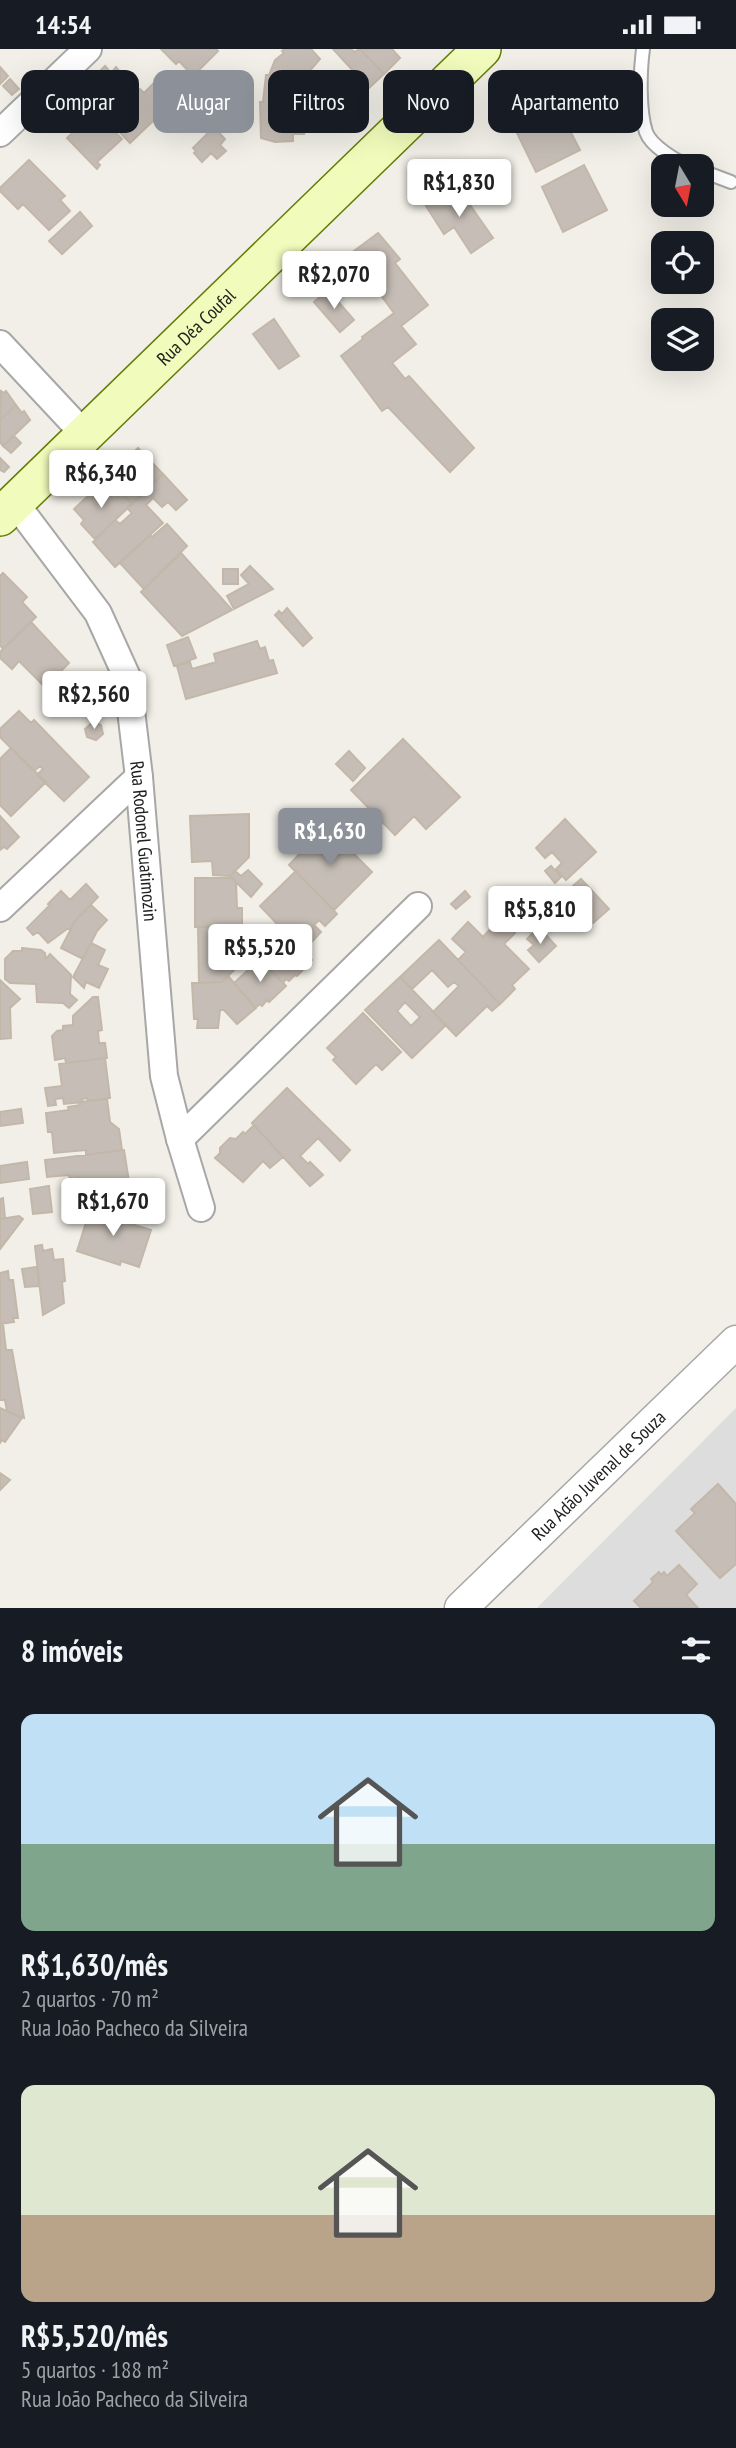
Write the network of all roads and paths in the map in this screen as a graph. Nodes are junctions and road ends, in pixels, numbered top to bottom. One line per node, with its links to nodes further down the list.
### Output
1 (88, 49): 4 (street)
2 (482, 49): 9 (main road, Rua Déa Coufal)
3 (643, 49): 5 (lane)
4 (0, 133)
5 (667, 154)
6 (714, 176): 7 (lane)
7 (731, 182)
8 (0, 344): 9 (street)
9 (85, 435): 10 (main road, Rua Déa Coufal)
10 (7, 510): 11 (street, Rua Rodonel Guatimozin)
11 (139, 778): 13 (street); 14 (street, Rua Rodonel Guatimozin)
12 (418, 907): 14 (street)
13 (0, 908)
14 (180, 1139): 15 (street, Rua Rodonel Guatimozin)
15 (201, 1208)
16 (736, 1342): 17 (street, Rua Adão Juvenal de Souza)
17 (461, 1608)

